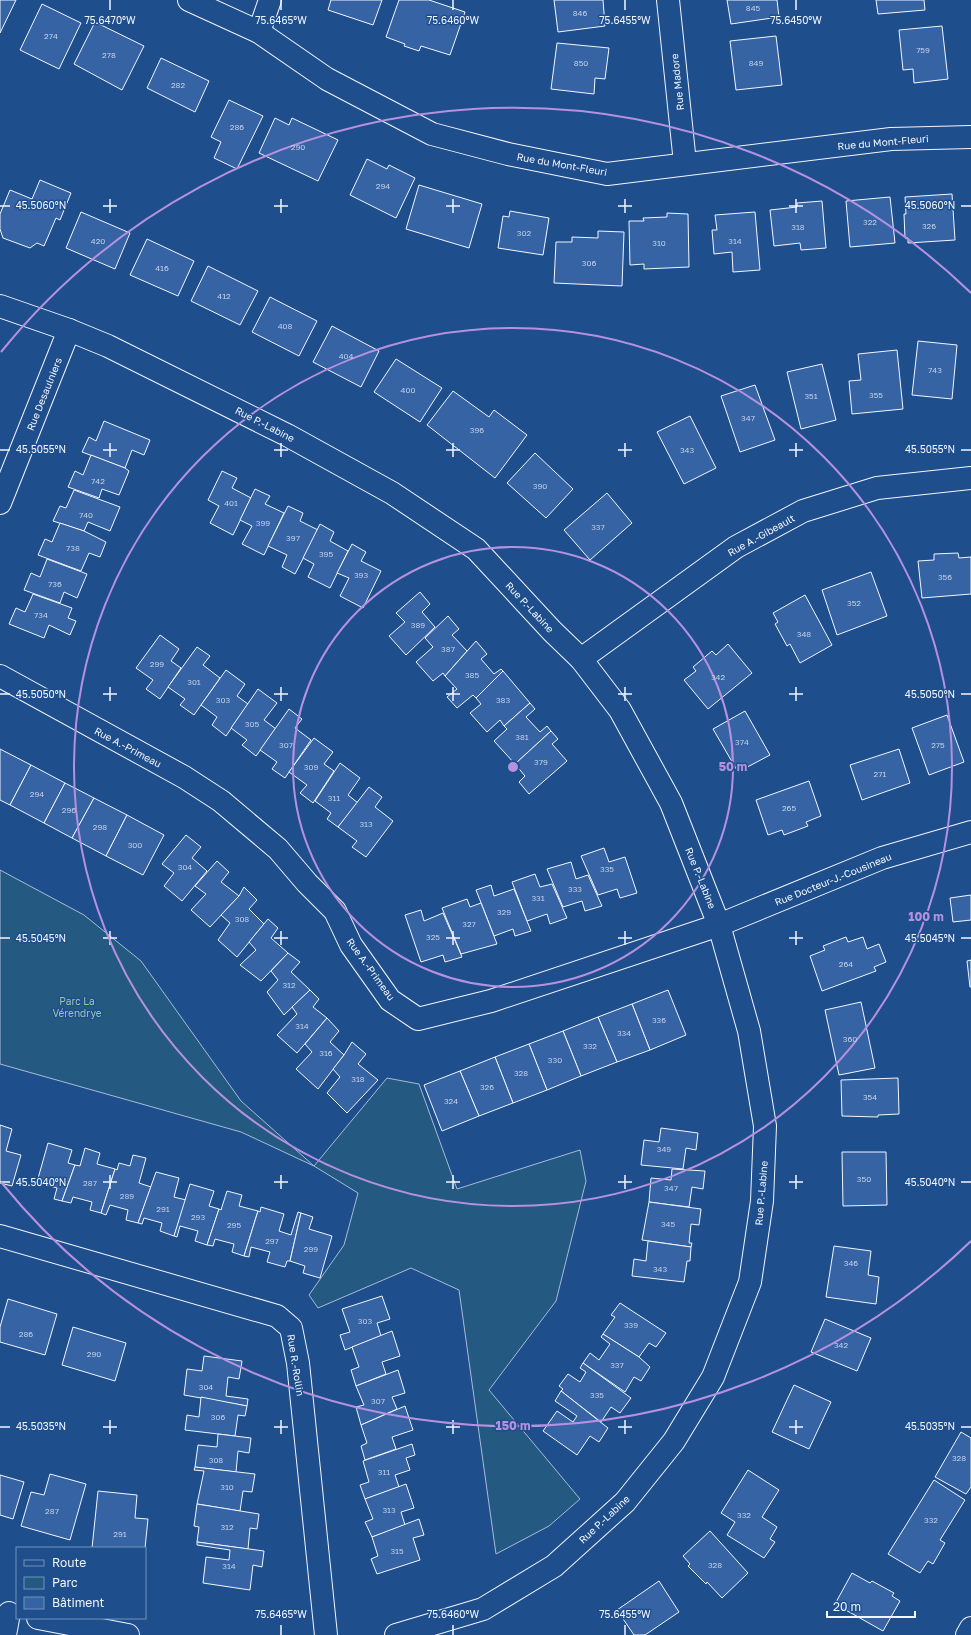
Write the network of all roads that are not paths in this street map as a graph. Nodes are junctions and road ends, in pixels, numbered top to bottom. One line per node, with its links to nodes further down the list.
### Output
1 (189, 0): 4 (street, Rue du Mont-Fleuri)
2 (270, 0): 4 (street)
3 (668, 0): 6 (street, Rue Madore)
4 (259, 32): 6 (street, Rue du Mont-Fleuri)
5 (971, 137): 6 (street, Rue du Mont-Fleuri)
6 (685, 163)
7 (0, 306): 8 (street, Rue P.-Labine)
8 (69, 330): 10 (street, Rue Desaulniers); 11 (street, Rue P.-Labine)
9 (971, 478): 11 (street, Rue A.-Gibeault)
10 (0, 503)
11 (581, 660): 14 (street, Rue P.-Labine)
12 (0, 676): 14 (street, Rue A.-Primeau)
13 (971, 832): 14 (street, Rue Docteur-J.-Cousineau)
14 (719, 925): 22 (street, Rue P.-Labine)
15 (0, 1236): 21 (street, Rue R.-Rollin)
16 (9, 1612): 19 (street)
17 (43, 1619): 20 (street)
18 (971, 1628): 23 (street)
19 (5, 1635)
20 (128, 1635)
21 (326, 1635)
22 (396, 1635)
23 (967, 1635)

